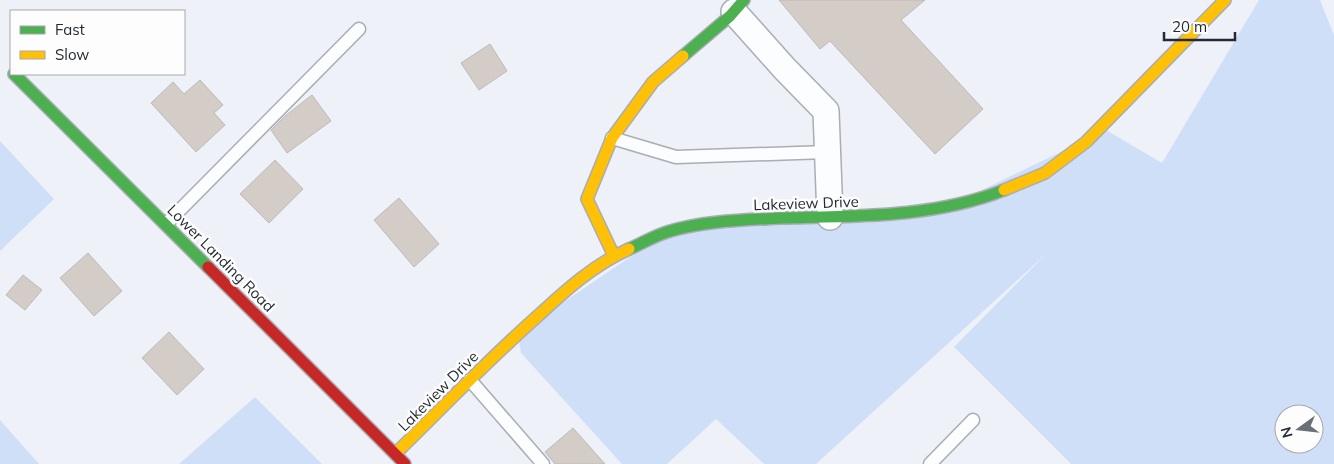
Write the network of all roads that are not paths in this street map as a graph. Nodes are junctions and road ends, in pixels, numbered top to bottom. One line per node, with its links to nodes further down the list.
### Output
1 (1225, 0): 7 (street, Lakeview Drive)
2 (739, 6): 5 (street); 6 (street)
3 (359, 29): 8 (lane)
4 (15, 75): 8 (street, Lower Landing Road)
5 (612, 138): 6 (lane); 9 (street)
6 (827, 152): 7 (street)
7 (830, 217): 9 (street, Lakeview Drive)
8 (166, 224): 12 (street, Lower Landing Road)
9 (614, 256): 10 (street, Lakeview Drive)
10 (470, 380): 12 (street, Lakeview Drive); 14 (lane)
11 (973, 420): 15 (lane)
12 (395, 454): 13 (street, Lower Landing Road)
13 (405, 464)
14 (543, 464)
15 (930, 464)

